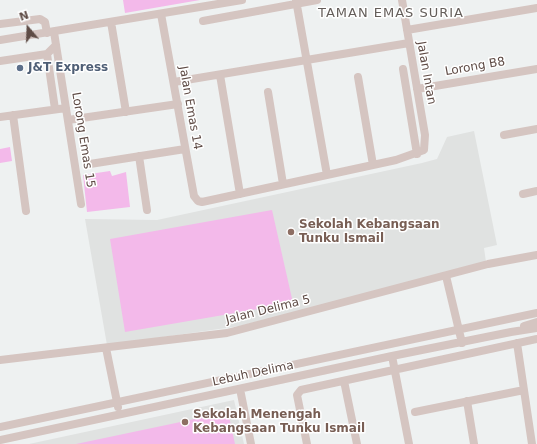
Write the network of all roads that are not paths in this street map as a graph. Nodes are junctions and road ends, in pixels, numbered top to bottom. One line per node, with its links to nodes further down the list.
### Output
1 (242, 0): 6 (street)
2 (317, 0): 4 (street)
3 (402, 0): 10 (street, Jalan Intan)
4 (296, 2): 7 (street); 20 (street)
5 (537, 8): 10 (street)
6 (161, 14): 8 (street); 25 (street, Jalan Emas 14)
7 (202, 21)
8 (111, 22): 11 (street); 31 (street)
9 (0, 24): 11 (street)
10 (407, 30): 15 (street, Jalan Intan)
11 (51, 32): 12 (street); 17 (street, Lorong Emas 15)
12 (32, 35): 13 (street); 17 (street)
13 (13, 38): 14 (street); 16 (street)
14 (0, 40)
15 (409, 43): 20 (street); 26 (street, Jalan Intan)
16 (0, 44)
17 (56, 46): 18 (street); 29 (street, Lorong Emas 15)
18 (47, 54): 19 (street); 30 (street)
19 (0, 61)
20 (307, 61): 23 (street); 42 (street)
21 (403, 69): 38 (street)
22 (537, 69): 26 (street, Lorong B8)
23 (220, 75): 25 (street); 45 (street)
24 (358, 77): 41 (street)
25 (174, 82): 28 (street, Jalan Emas 14)
26 (417, 89): 38 (street, Jalan Intan)
27 (268, 92): 43 (street)
28 (178, 104): 31 (street); 37 (street, Jalan Emas 14)
29 (66, 108): 30 (street); 34 (street, Lorong Emas 15)
30 (55, 109): 32 (street)
31 (126, 112): 34 (street)
32 (13, 116): 33 (street); 49 (street)
33 (0, 117)
34 (68, 120): 47 (street, Lorong Emas 15)
35 (537, 129): 36 (street)
36 (504, 135)
37 (186, 149): 39 (street); 45 (street, Jalan Emas 14)
38 (421, 152): 41 (street)
39 (139, 156): 40 (street); 48 (street)
40 (90, 164)
41 (373, 165): 42 (street)
42 (327, 175): 43 (street)
43 (283, 184): 45 (street)
44 (537, 191): 46 (street)
45 (240, 194)
46 (523, 194)
47 (81, 204)
48 (147, 210)
49 (26, 211)
50 (537, 255): 51 (street, Jalan Delima 5)
51 (446, 276): 55 (street); 60 (street, Jalan Delima 5)
52 (537, 313): 55 (street)
53 (537, 322): 56 (street, Lebuh Delima)
54 (537, 328): 56 (street, Lebuh Delima)
55 (458, 330): 58 (street); 68 (street)
56 (511, 332): 58 (street, Lebuh Delima)
57 (537, 340): 59 (street)
58 (462, 343): 61 (street, Lebuh Delima)
59 (517, 343): 63 (street); 66 (street)
60 (106, 348): 62 (street, Jalan Delima 5); 68 (street)
61 (392, 356): 63 (street); 65 (street, Lebuh Delima)
62 (0, 360)
63 (395, 370): 64 (street); 77 (street)
64 (344, 381): 75 (street); 76 (street)
65 (240, 390): 70 (street, Lebuh Delima); 74 (street)
66 (524, 390): 67 (street); 79 (street)
67 (467, 401): 69 (street); 78 (street)
68 (117, 402): 70 (street); 71 (street)
69 (415, 412)
70 (119, 414): 73 (street, Lebuh Delima)
71 (0, 427)
72 (0, 440): 73 (street, Lebuh Delima)
73 (16, 440)
74 (251, 444)
75 (307, 444)
76 (357, 444)
77 (409, 444)
78 (474, 444)
79 (532, 444)

